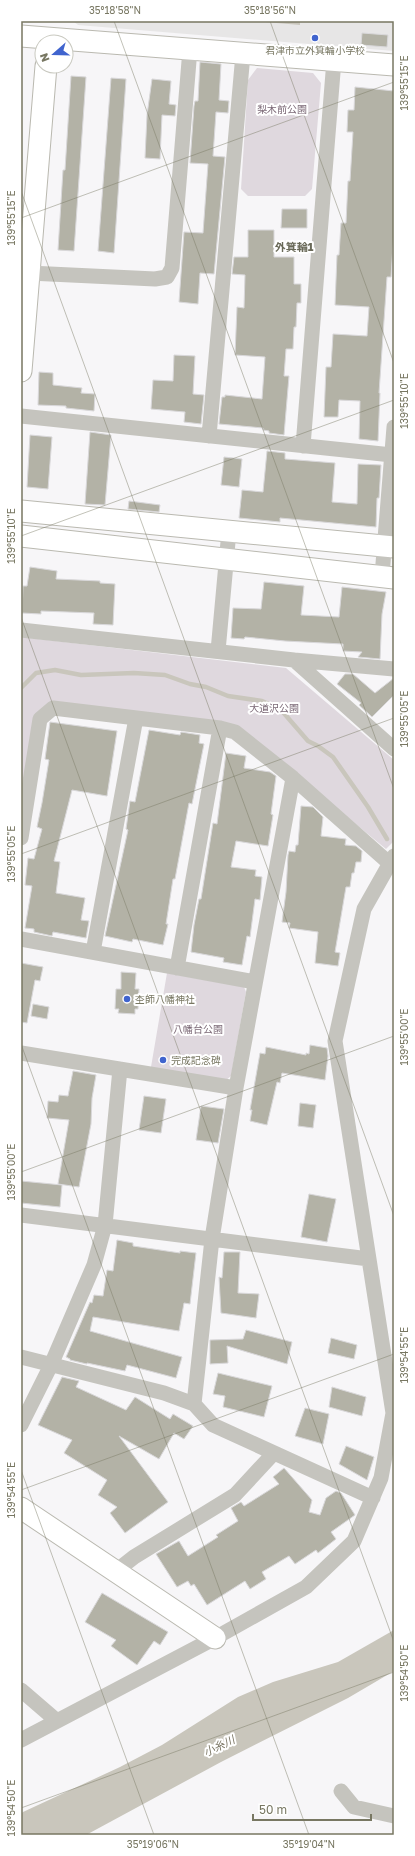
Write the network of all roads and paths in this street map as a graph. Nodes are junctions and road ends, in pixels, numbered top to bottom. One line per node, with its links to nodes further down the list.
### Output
1 (34, 35): 2 (street)
2 (21, 36)
3 (74, 37): 4 (street)
4 (190, 50): 5 (street); 9 (street)
5 (242, 54): 6 (street); 13 (street)
6 (334, 60): 7 (street); 14 (street)
7 (394, 65)
8 (45, 74): 9 (street)
9 (29, 272): 10 (street)
10 (21, 371)
11 (21, 416): 13 (street)
12 (394, 427): 15 (street)
13 (209, 436): 14 (street)
14 (302, 446): 15 (street)
15 (392, 455): 19 (street)
16 (21, 512): 17 (street)
17 (229, 531): 19 (street); 20 (street)
18 (21, 536): 20 (street)
19 (389, 546): 21 (street)
20 (226, 558): 21 (street); 23 (street)
21 (388, 577)
22 (21, 630): 23 (street)
23 (218, 651): 24 (street)
24 (294, 660): 25 (street); 28 (street)
25 (394, 669)
26 (136, 718): 27 (street); 30 (street); 33 (street)
27 (220, 728): 29 (street); 34 (street)
28 (394, 749)
29 (293, 778): 31 (street); 35 (street)
30 (21, 838)
31 (392, 859): 42 (street)
32 (21, 939): 33 (street)
33 (93, 952): 34 (street)
34 (177, 968): 35 (street)
35 (255, 982): 38 (street)
36 (21, 1053): 37 (street)
37 (120, 1069): 38 (street); 40 (street)
38 (236, 1088): 41 (street)
39 (21, 1215): 40 (street)
40 (105, 1226): 41 (street); 44 (street)
41 (212, 1239): 42 (street); 45 (street)
42 (368, 1259): 48 (street)
43 (21, 1356): 44 (street)
44 (51, 1365): 45 (street); 46 (street)
45 (194, 1404): 47 (street)
46 (21, 1425)
47 (274, 1453): 48 (street); 50 (street)
48 (372, 1498): 51 (street)
49 (21, 1508): 50 (street)
50 (115, 1572): 51 (street)
51 (215, 1638): 53 (street)
52 (21, 1690): 53 (street)
53 (57, 1721): 54 (street)
54 (21, 1740)
55 (341, 1791): 56 (street)
56 (394, 1816)

